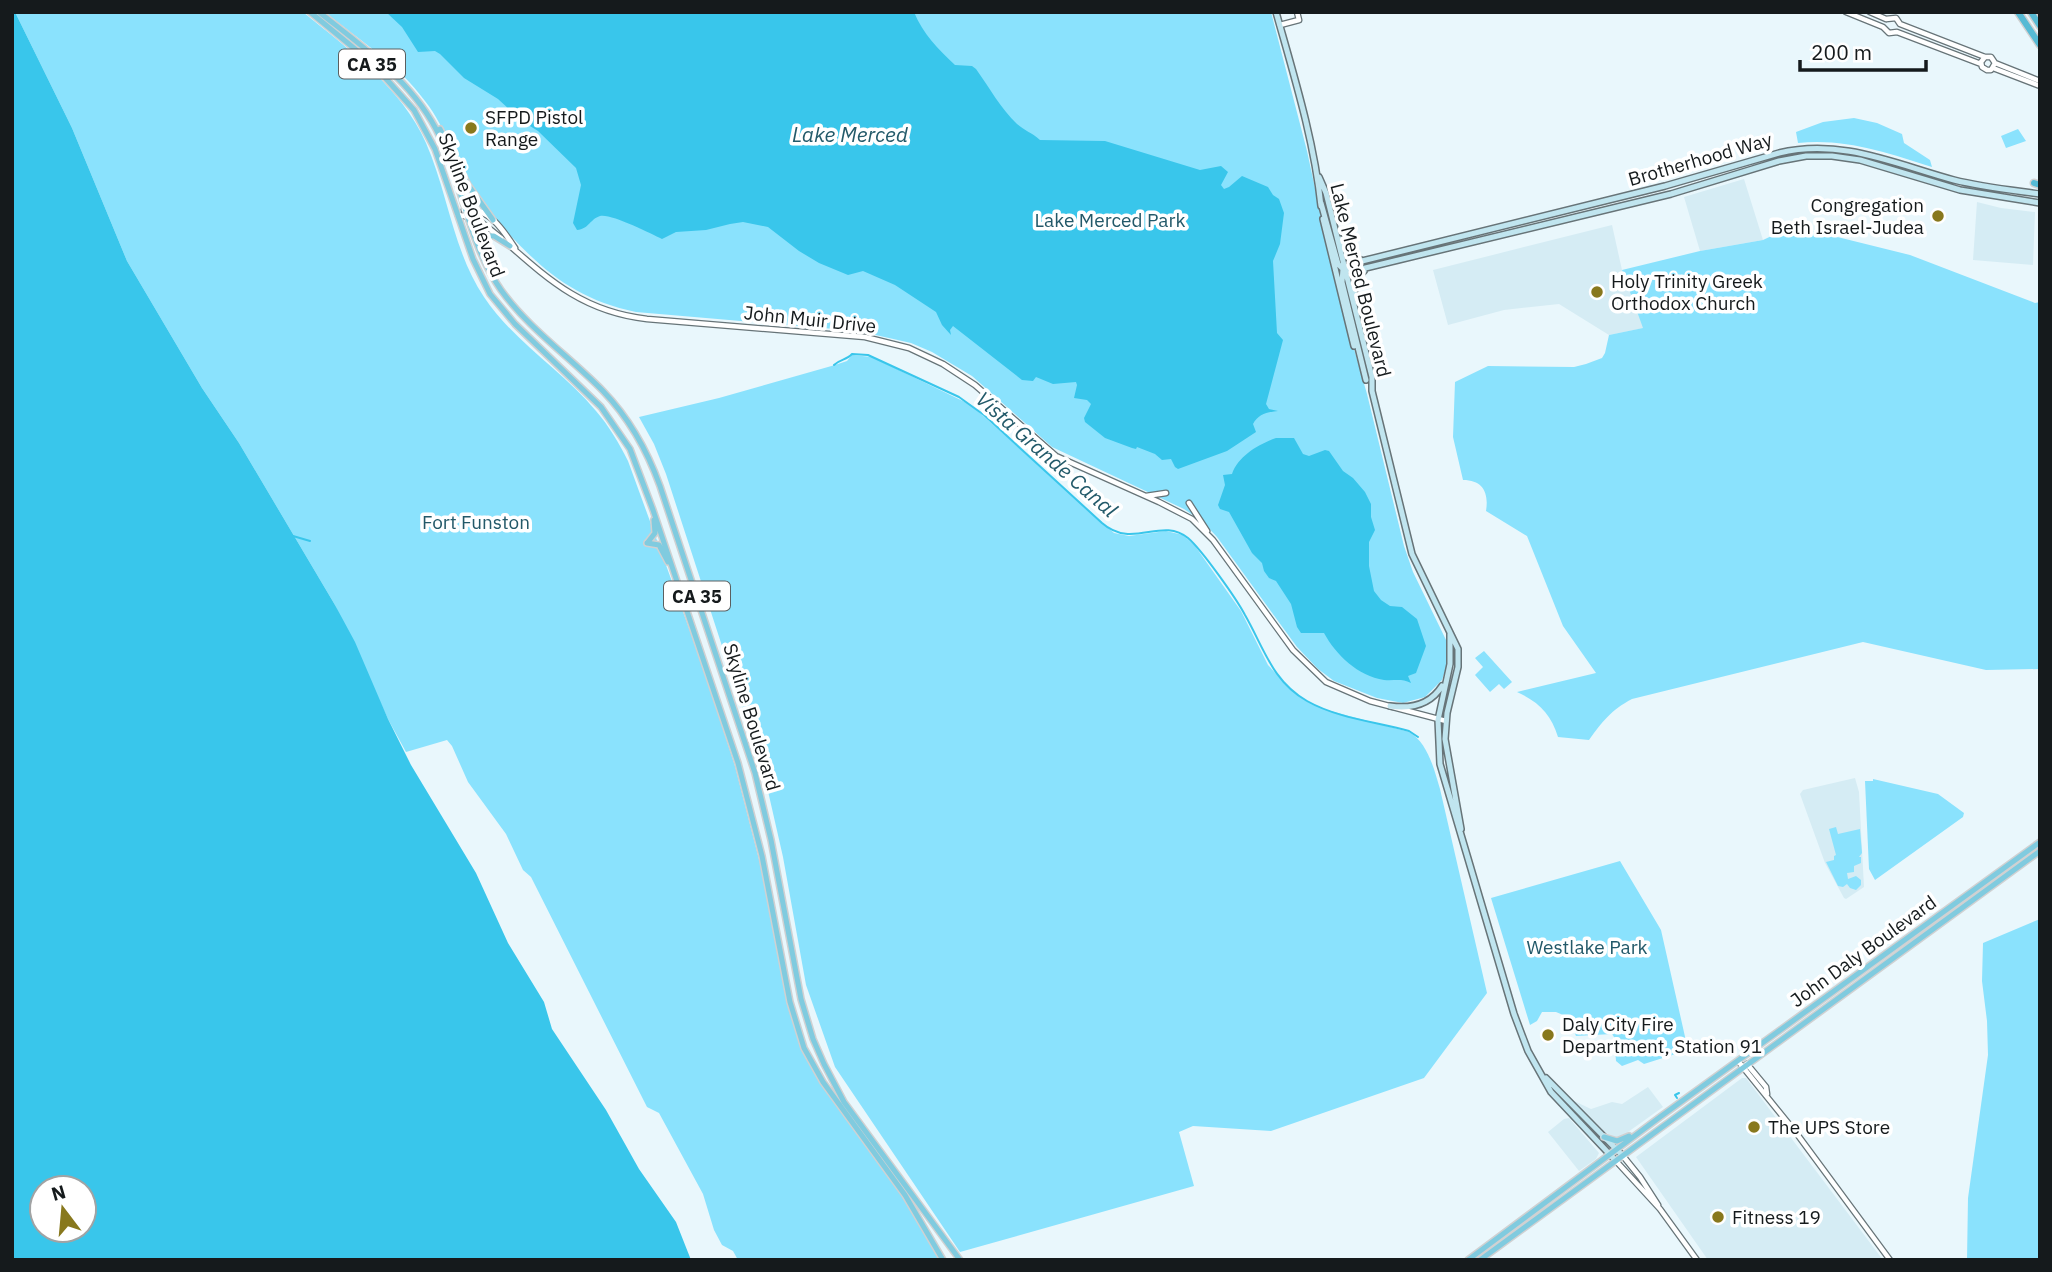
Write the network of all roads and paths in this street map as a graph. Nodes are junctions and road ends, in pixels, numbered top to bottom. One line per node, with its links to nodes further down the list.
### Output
1 (310, 12): 26 (main road, Skyline Boulevard / CA 35)
2 (318, 12): 20 (main road, Skyline Boulevard / CA 35)
3 (1276, 12): 11 (main road, Lake Merced Boulevard)
4 (1294, 12): 11 (street)
5 (1846, 12): 13 (street)
6 (1870, 12): 9 (street)
7 (2018, 12): 15 (highway)
8 (2031, 12): 12 (highway)
9 (1886, 19): 10 (street); 13 (street)
10 (1900, 24): 14 (street); 16 (street)
11 (1280, 25): 21 (main road, Lake Merced Boulevard)
12 (2040, 26)
13 (1883, 27): 14 (street)
14 (1897, 32): 17 (street)
15 (2040, 45)
16 (1985, 57): 17 (street); 18 (street)
17 (1981, 64): 18 (street)
18 (1994, 66): 19 (street)
19 (2040, 83)
20 (426, 113): 25 (main road, Skyline Boulevard / CA 35); 28 (main road)
21 (1319, 177): 23 (main road, Lake Merced Boulevard); 27 (main road, Lake Merced Boulevard)
22 (2040, 194): 31 (main road, Brotherhood Way)
23 (1321, 203): 33 (main road); 36 (main road, Lake Merced Boulevard)
24 (2040, 203): 32 (main road, Brotherhood Way)
25 (466, 213): 26 (street, John Muir Drive); 28 (street, John Muir Drive); 29 (street, John Muir Drive); 34 (main road, Skyline Boulevard / CA 35)
26 (457, 215): 41 (main road, Skyline Boulevard / CA 35)
27 (1332, 217): 31 (main road); 33 (main road, Lake Merced Boulevard)
28 (493, 220): 30 (street, John Muir Drive)
29 (510, 246): 30 (street, John Muir Drive); 34 (main road)
30 (517, 251): 39 (street, John Muir Drive)
31 (1371, 258): 33 (main road, Brotherhood Way)
32 (1374, 267): 33 (main road, Brotherhood Way); 35 (main road)
33 (1344, 269): 35 (main road, Lake Merced Boulevard); 36 (main road)
34 (490, 272): 66 (main road, Skyline Boulevard / CA 35)
35 (1354, 309): 37 (main road, Lake Merced Boulevard)
36 (1366, 380): 37 (main road, Lake Merced Boulevard)
37 (1372, 391): 44 (main road, Lake Merced Boulevard)
38 (1166, 493): 39 (street)
39 (1146, 496): 42 (street, John Muir Drive)
40 (1189, 503): 42 (street)
41 (653, 510): 43 (main road, Skyline Boulevard / CA 35); 43 (main road)
42 (1209, 534): 46 (street, John Muir Drive)
43 (678, 582): 65 (main road, Skyline Boulevard / CA 35)
44 (1450, 635): 45 (main road, Lake Merced Boulevard); 48 (main road, Lake Merced Boulevard)
45 (1447, 677): 46 (main road); 47 (main road, Lake Merced Boulevard)
46 (1390, 706): 47 (street, John Muir Drive)
47 (1438, 720): 48 (street, John Muir Drive); 49 (main road, Lake Merced Boulevard)
48 (1446, 721): 49 (main road, Lake Merced Boulevard)
49 (1461, 829): 54 (main road, Lake Merced Boulevard)
50 (2040, 842): 52 (main road, John Daly Boulevard)
51 (2040, 851): 53 (main road, John Daly Boulevard)
52 (1738, 1061): 53 (street); 58 (main road, John Daly Boulevard)
53 (1747, 1066): 62 (main road, John Daly Boulevard); 70 (street)
54 (1541, 1073): 55 (main road, Lake Merced Boulevard); 56 (main road, Lake Merced Boulevard)
55 (1561, 1095): 56 (main road); 57 (main road, Lake Merced Boulevard)
56 (1566, 1110): 57 (main road); 61 (main road, Lake Merced Boulevard)
57 (1577, 1110): 59 (main road, Lake Merced Boulevard)
58 (1664, 1115): 59 (main road); 60 (main road, John Daly Boulevard)
59 (1604, 1137): 60 (main road, Lake Merced Boulevard)
60 (1616, 1150): 61 (main road, John Daly Boulevard); 62 (main road, Lake Merced Boulevard)
61 (1610, 1154): 63 (main road, Lake Merced Boulevard); 67 (main road, John Daly Boulevard)
62 (1623, 1156): 63 (main road, John Daly Boulevard); 64 (street, Lake Merced Boulevard)
63 (1616, 1161): 64 (street, Lake Merced Boulevard); 68 (main road, John Daly Boulevard)
64 (1660, 1209): 69 (street, Lake Merced Boulevard)
65 (943, 1260)
66 (960, 1260)
67 (1468, 1260)
68 (1480, 1260)
69 (1697, 1260)
70 (1889, 1260)

